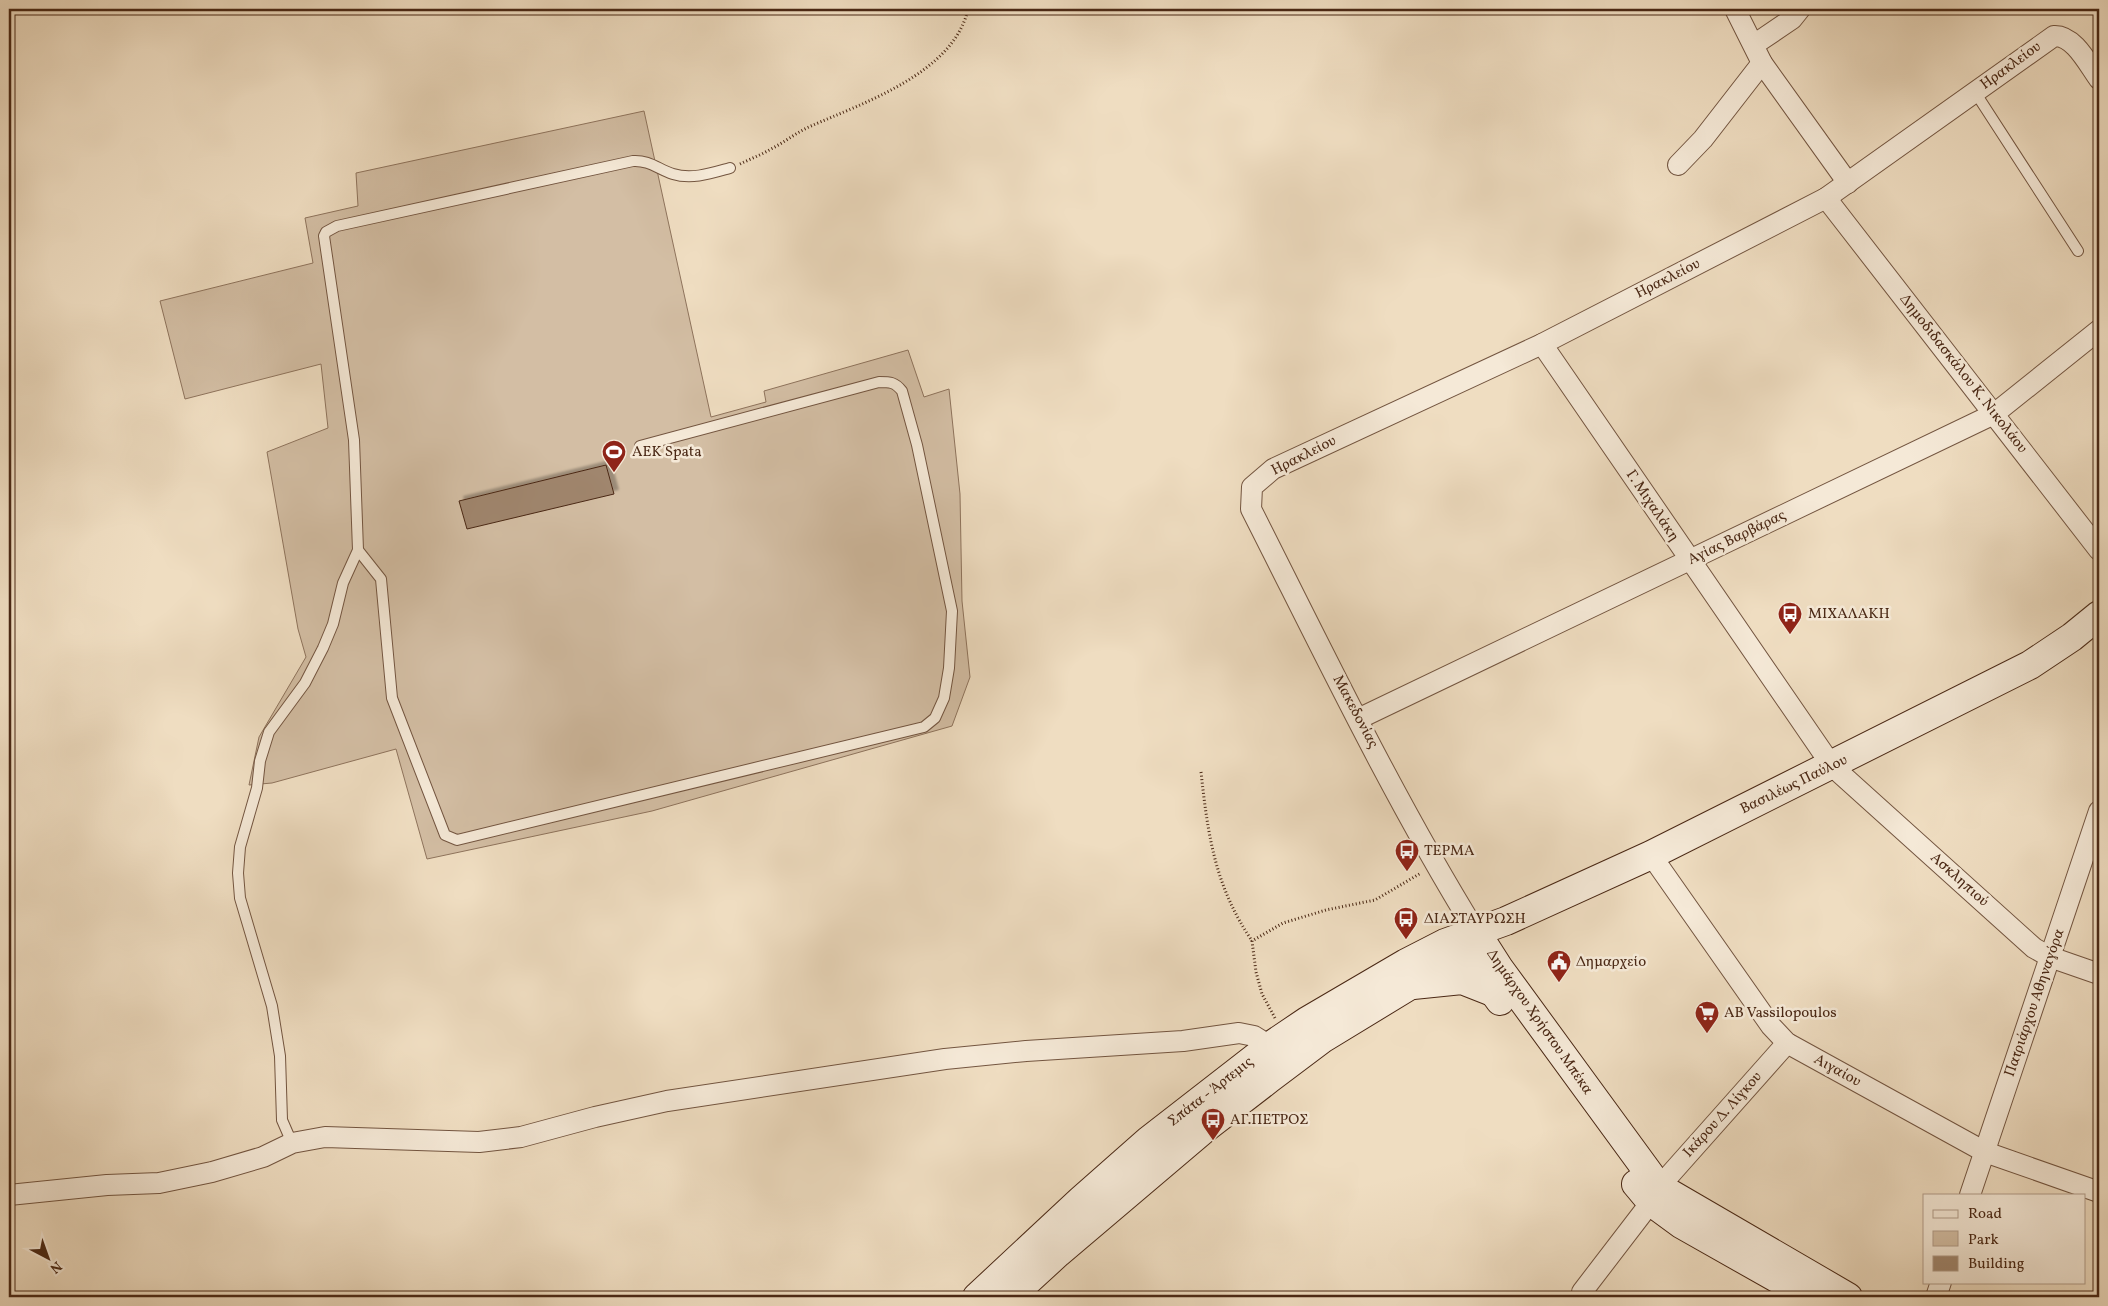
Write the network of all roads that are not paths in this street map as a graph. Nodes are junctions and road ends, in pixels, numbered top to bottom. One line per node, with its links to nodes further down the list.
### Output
1 (1735, 9): 3 (street)
2 (1800, 9): 3 (street)
3 (1754, 44): 4 (street)
4 (1762, 63): 7 (street); 9 (street)
5 (2099, 79): 6 (street, Ηρακλείου)
6 (1975, 92): 9 (street, Ηρακλείου); 11 (lane)
7 (1678, 165)
8 (730, 168): 17 (lane)
9 (1848, 183): 10 (street, Ηρακλείου)
10 (1826, 198): 13 (street, Ηρακλείου); 14 (street, Δημοδιδασκάλου Κ. Νικολάου)
11 (2078, 251)
12 (2099, 330): 14 (street, Αγίας Βαρβάρας)
13 (1542, 344): 16 (street, Ηρακλείου); 19 (street, Γ. Μιχαλάκη)
14 (1994, 414): 18 (street, Δημοδιδασκάλου Κ. Νικολάου); 19 (street, Αγίας Βαρβάρας)
15 (640, 446): 17 (lane)
16 (1252, 487): 21 (street, Μακεδονίας)
17 (358, 550): 32 (lane)
18 (2099, 550)
19 (1689, 561): 21 (street, Αγίας Βαρβάρας); 22 (street, Γ. Μιχαλάκη)
20 (2099, 614): 22 (main road, Βασιλέως Παύλου)
21 (1358, 719): 25 (street, Μακεδονίας)
22 (1832, 766): 24 (main road, Βασιλέως Παύλου); 26 (street, Ασκληπιού)
23 (2099, 811): 26 (street, Πατριάρχου Αθηναγόρα)
24 (1651, 855): 25 (main road, Βασιλέως Παύλου); 31 (street, Αιγαίου)
25 (1469, 941): 28 (main road, Σπάτα - Άρτεμις); 29 (main road, Δημάρχου Χρήστου Μπέκα); 30 (main road, Σπάτα - Άρτεμις); 35 (main road, Δημάρχου Χρήστου Μπέκα)
26 (2050, 957): 27 (street, Ασκληπιού); 33 (street, Πατριάρχου Αθηναγόρα)
27 (2099, 974)
28 (1409, 986): 29 (main road); 41 (main road, Σπάτα - Άρτεμις)
29 (1495, 993): 35 (main road, Δημάρχου Χρήστου Μπέκα)
30 (1277, 1041): 32 (street); 40 (main road, Σπάτα - Άρτεμις)
31 (1788, 1043): 33 (street, Αιγαίου); 35 (street, Ικάρου Δ. Λίγκου)
32 (292, 1143): 37 (street)
33 (1985, 1152): 34 (street, Αιγαίου); 36 (street, Πατριάρχου Αθηναγόρα)
34 (2099, 1192)
35 (1655, 1194): 39 (street, Ικάρου Δ. Λίγκου); 42 (main road, Δημάρχου Χρήστου Μπέκα); 43 (main road, Δημάρχου Χρήστου Μπέκα)
36 (1970, 1194)
37 (9, 1195)
38 (1940, 1284): 44 (street)
39 (1582, 1292)
40 (977, 1297)
41 (1010, 1297)
42 (1810, 1297)
43 (1848, 1297)
44 (1936, 1297)

